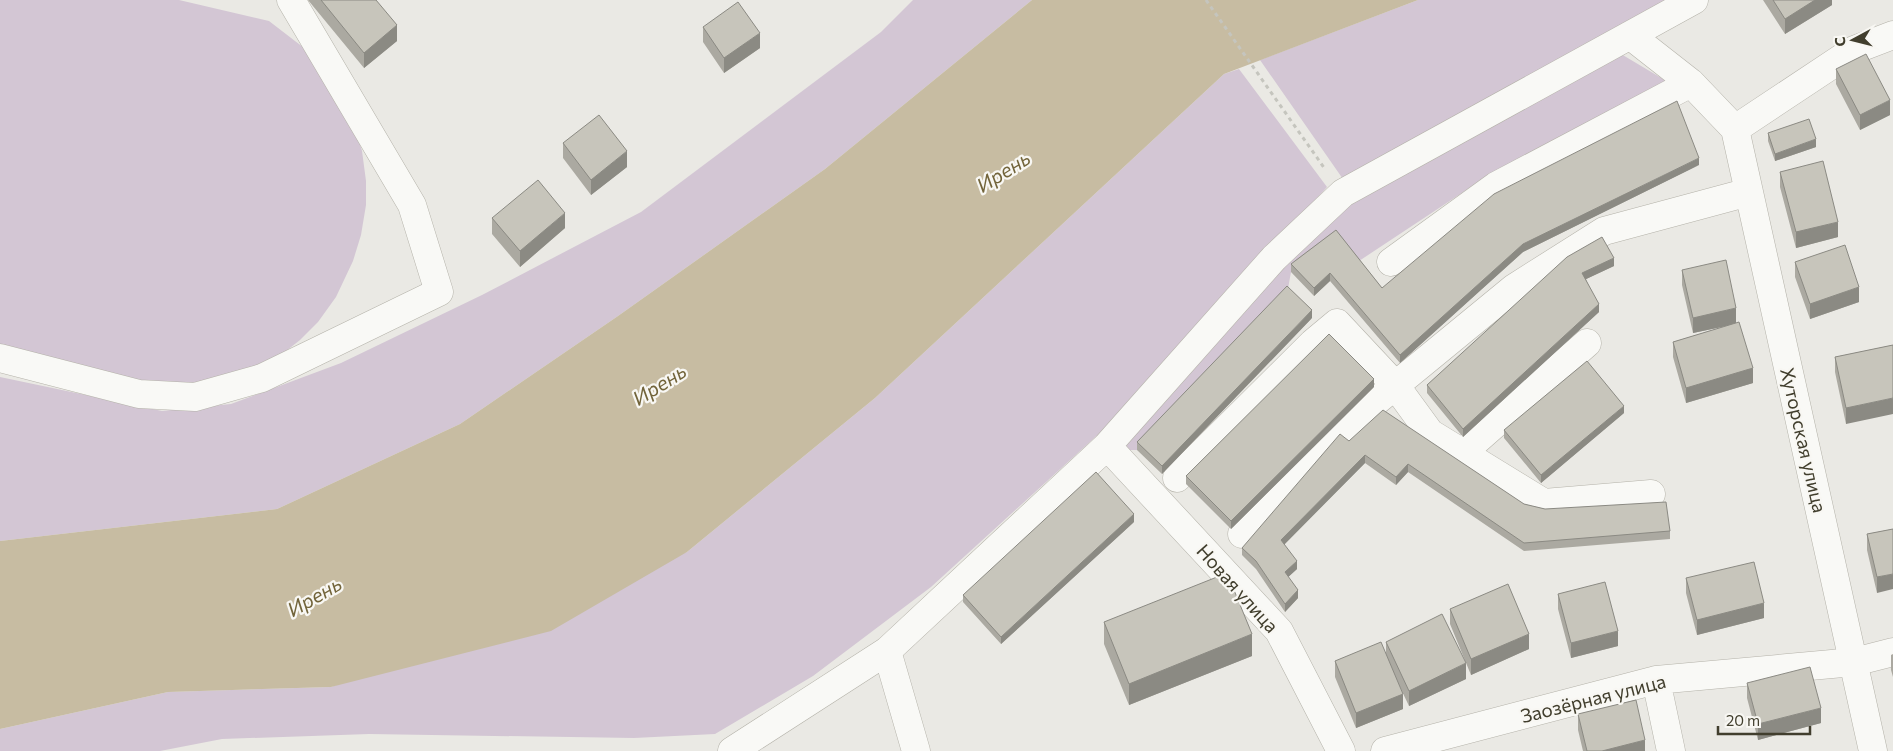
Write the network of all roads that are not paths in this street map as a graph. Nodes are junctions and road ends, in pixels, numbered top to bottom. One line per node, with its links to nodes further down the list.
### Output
1 (291, 0): 10 (street)
2 (1694, 0): 4 (street)
3 (1893, 35): 6 (street)
4 (1631, 36): 5 (street); 12 (street)
5 (1691, 83): 6 (street); 8 (street)
6 (1735, 129): 7 (street, Хуторская улица)
7 (1749, 192): 11 (street); 19 (street, Хуторская улица)
8 (1391, 262)
9 (1587, 343): 13 (street)
10 (0, 358)
11 (1396, 385): 13 (street); 14 (street); 16 (street)
12 (1106, 446): 17 (street); 23 (street, Новая улица)
13 (1462, 452): 15 (street)
14 (1178, 478)
15 (1651, 494)
16 (1242, 534)
17 (887, 651): 21 (street); 22 (street)
18 (1893, 652): 19 (street, Заозёрная улица)
19 (1854, 662): 20 (street, Заозёрная улица); 26 (street, Хуторская улица)
20 (1656, 680): 24 (street, Заозёрная улица); 25 (street)
21 (732, 751)
22 (916, 751)
23 (1341, 751)
24 (1385, 751)
25 (1671, 751)
26 (1874, 751)

